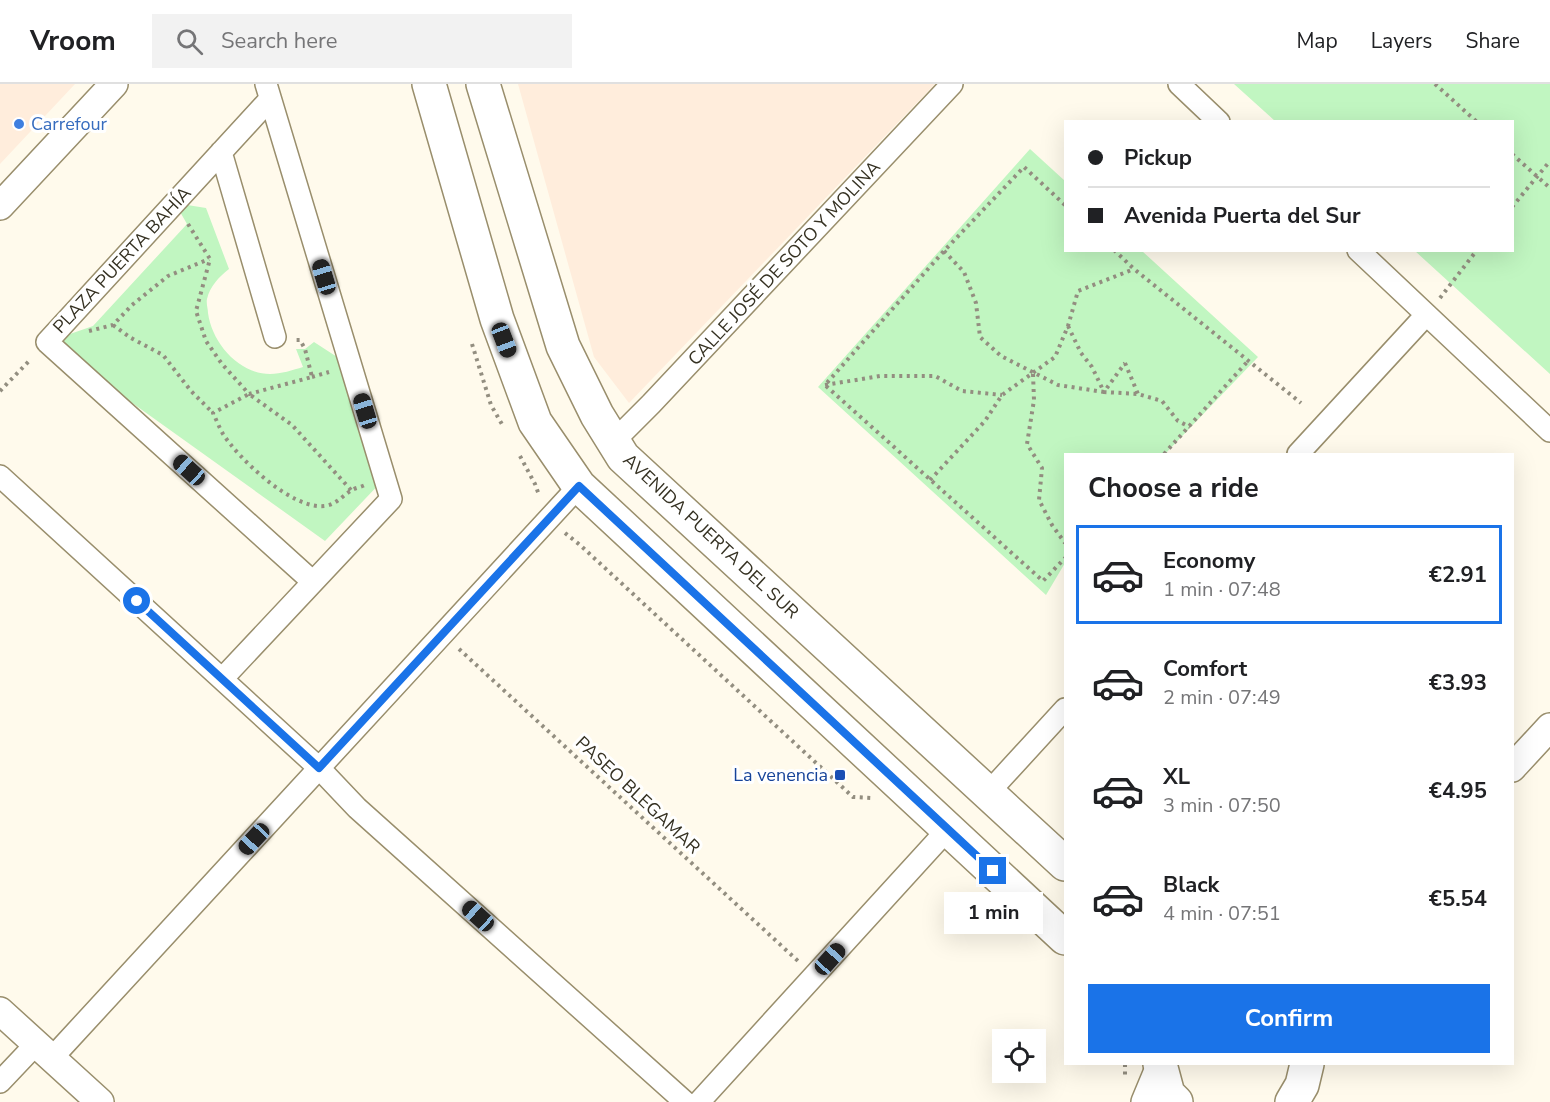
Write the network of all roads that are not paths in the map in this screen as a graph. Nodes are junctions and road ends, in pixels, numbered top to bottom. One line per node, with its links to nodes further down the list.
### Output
1 (114, 84): 9 (street)
2 (429, 84): 17 (main road)
3 (483, 84): 14 (main road, AVENIDA PUERTA DEL SUR)
4 (952, 84): 14 (street, CALLE JOSÉ DE SOTO Y MOLINA)
5 (1179, 84): 7 (street)
6 (268, 92): 8 (street, PLAZA PUERTA BAHÍA); 18 (street, PLAZA PUERTA BAHÍA)
7 (1217, 120)
8 (221, 152): 12 (street); 18 (street, PLAZA PUERTA BAHÍA)
9 (0, 206)
10 (1360, 252): 11 (street)
11 (1426, 315): 13 (street); 15 (street)
12 (274, 337)
13 (1550, 431)
14 (614, 441): 24 (main road, AVENIDA PUERTA DEL SUR)
15 (1299, 453)
16 (0, 476): 19 (street)
17 (579, 486): 23 (street); 25 (main road)
18 (313, 582): 19 (street, PLAZA PUERTA BAHÍA)
19 (222, 679): 23 (street)
20 (1064, 710): 24 (street)
21 (1550, 727): 22 (street)
22 (1514, 766)
23 (319, 768): 29 (street); 35 (street)
24 (988, 793): 26 (main road, AVENIDA PUERTA DEL SUR)
25 (948, 829): 27 (main road); 36 (street)
26 (1064, 863)
27 (1064, 937)
28 (0, 1011): 29 (street)
29 (44, 1051): 33 (street); 34 (street)
30 (1160, 1065): 37 (street); 38 (main road)
31 (1307, 1065): 39 (main road)
32 (1307, 1065): 40 (main road)
33 (0, 1082)
34 (100, 1102)
35 (685, 1102)
36 (699, 1102)
37 (1145, 1102)
38 (1176, 1102)
39 (1292, 1102)
40 (1321, 1102)

